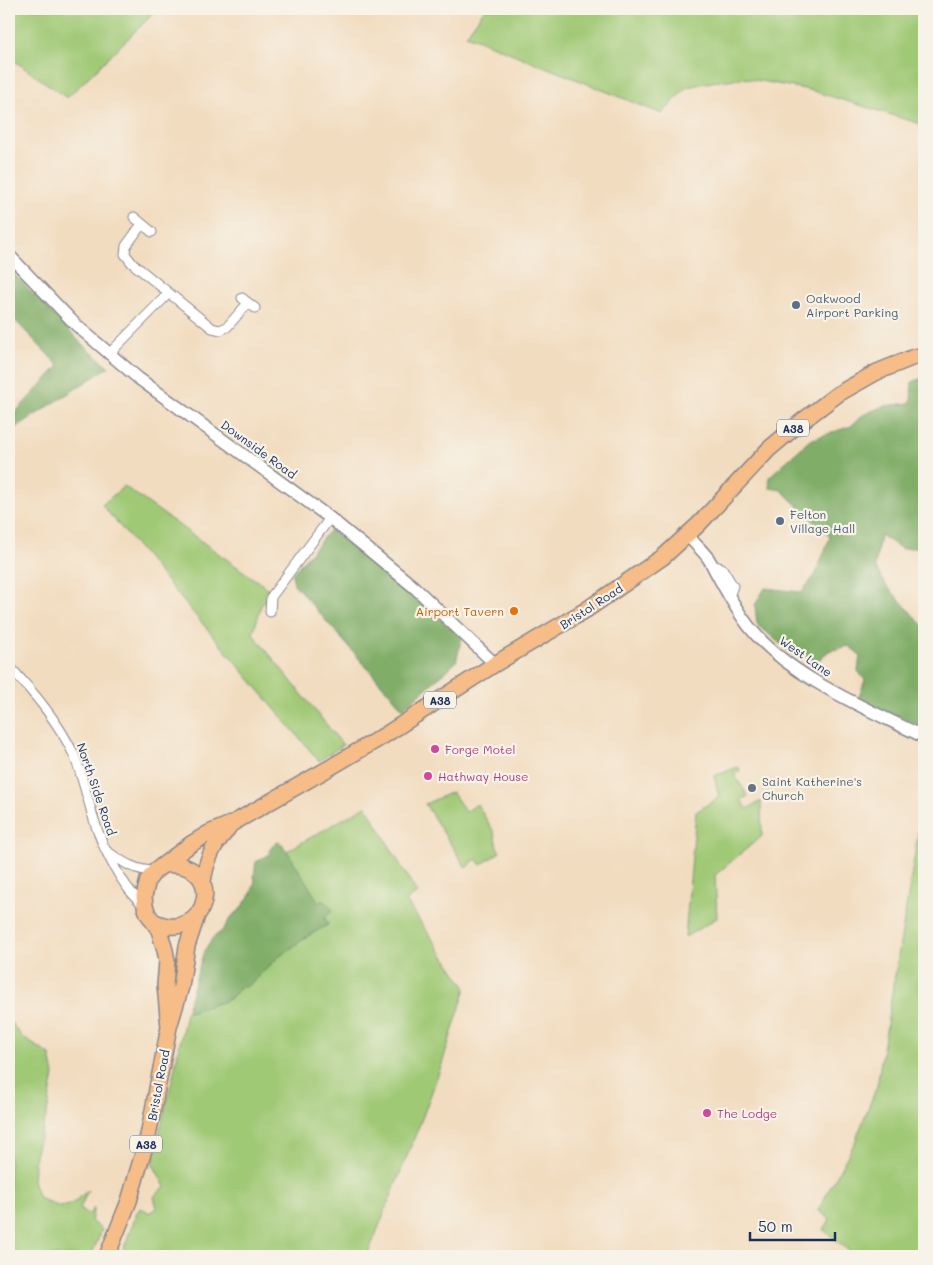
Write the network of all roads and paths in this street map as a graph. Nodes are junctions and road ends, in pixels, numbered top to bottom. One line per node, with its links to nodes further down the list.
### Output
1 (134, 217): 2 (street)
2 (142, 224): 3 (street); 5 (street)
3 (152, 232)
4 (9, 255): 7 (street, Downside Road)
5 (169, 293): 6 (street); 7 (street)
6 (248, 303)
7 (109, 354): 9 (street, Downside Road)
8 (924, 356): 10 (highway, Bristol Road / A38)
9 (330, 518): 11 (street); 12 (street, Downside Road)
10 (687, 536): 12 (highway, Bristol Road / A38); 14 (street, West Lane)
11 (270, 612)
12 (496, 664): 15 (highway, Bristol Road / A38)
13 (9, 666): 16 (street, North Side Road)
14 (924, 737)
15 (230, 824): 17 (highway, Bristol Road / A38); 18 (highway, Bristol Road / A38)
16 (106, 850): 17 (street, North Side Road); 19 (street, North Side Road)
17 (160, 868): 18 (highway); 19 (highway)
18 (203, 881): 20 (highway)
19 (144, 906): 21 (highway)
20 (198, 913): 21 (highway); 22 (highway, Bristol Road / A38)
21 (153, 921): 22 (highway, Bristol Road / A38)
22 (169, 1027): 23 (highway, Bristol Road / A38)
23 (107, 1256)

